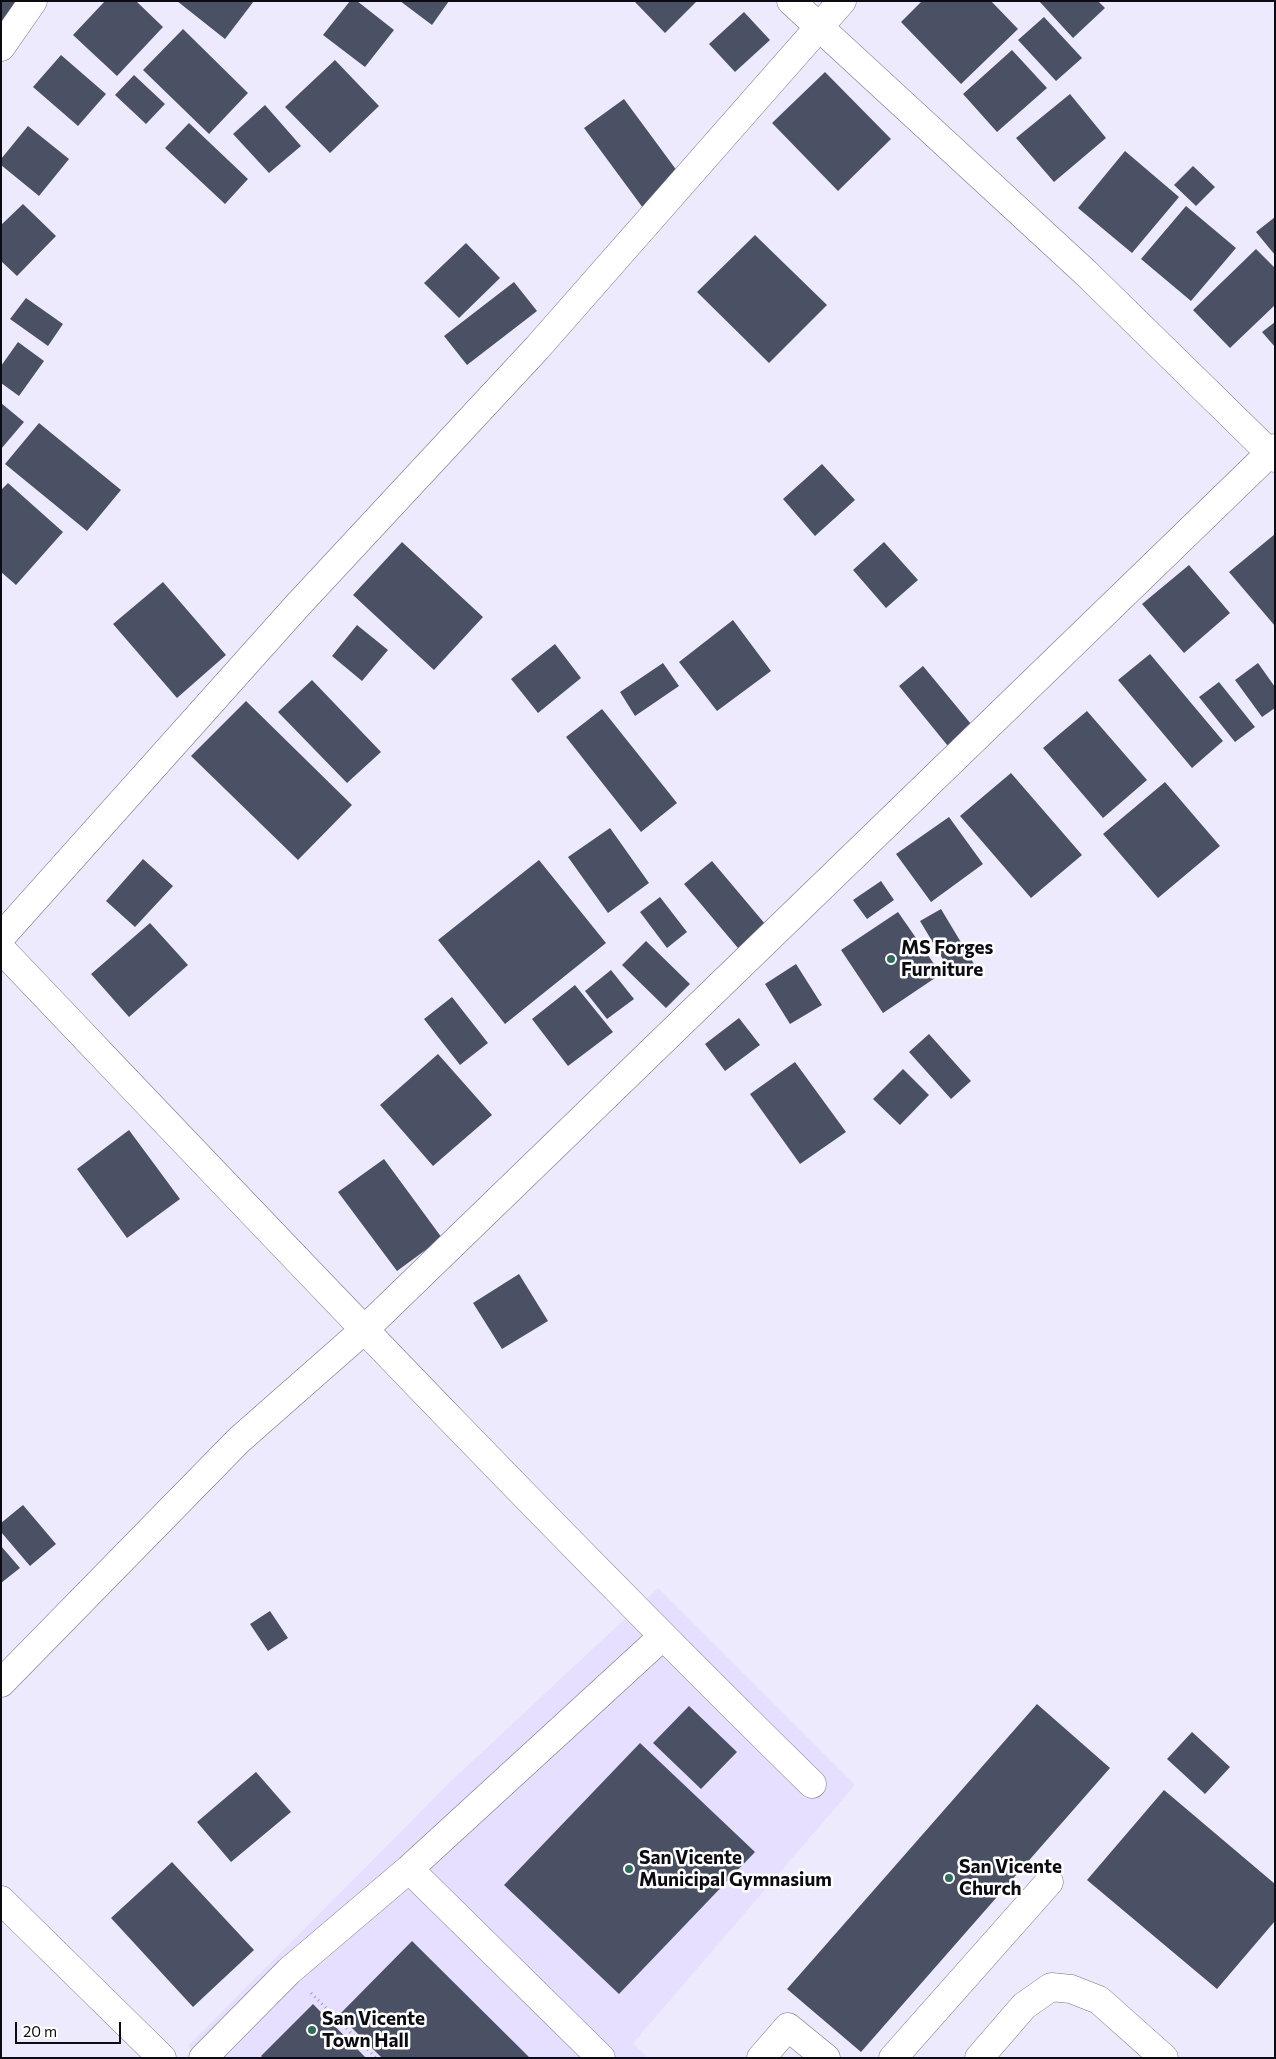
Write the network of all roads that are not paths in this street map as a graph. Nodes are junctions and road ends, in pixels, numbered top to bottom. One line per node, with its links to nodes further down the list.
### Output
1 (33, 1): 5 (street)
2 (791, 1): 4 (street)
3 (842, 1): 4 (street)
4 (820, 27): 6 (street); 7 (street)
5 (1, 47)
6 (1273, 453): 9 (street)
7 (1, 937)
8 (1, 949): 9 (street)
9 (364, 1330): 10 (street); 11 (street)
10 (662, 1637): 12 (street); 13 (street)
11 (1, 1683)
12 (812, 1784)
13 (409, 1869): 17 (street); 18 (street)
14 (1050, 1882): 21 (street)
15 (1, 1900): 16 (street)
16 (162, 2058)
17 (203, 2058)
18 (601, 2058)
19 (761, 2058): 20 (street)
20 (826, 2058)
21 (893, 2058)
22 (979, 2058): 23 (street)
23 (1164, 2058)

